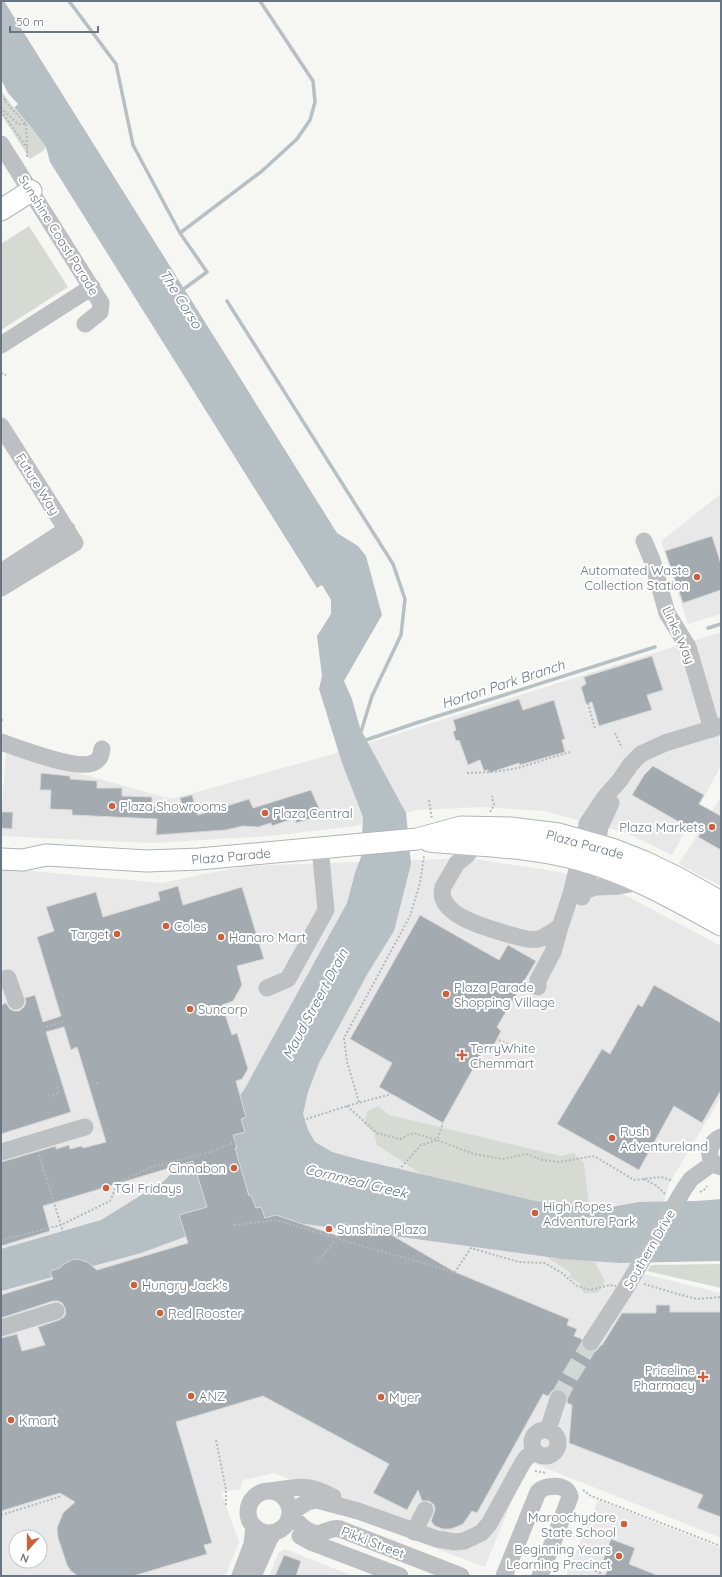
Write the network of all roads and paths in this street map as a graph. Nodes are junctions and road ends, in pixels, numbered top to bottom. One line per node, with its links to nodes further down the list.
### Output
1 (6, 98): 3 (path)
2 (1, 109): 3 (path); 5 (path)
3 (26, 124): 5 (path)
4 (1, 144): 6 (street, Sunshine Coast Parade)
5 (27, 148): 6 (path)
6 (27, 177): 7 (main road); 8 (main road); 9 (street, Sunshine Coast Parade)
7 (1, 193)
8 (1, 210)
9 (92, 287): 10 (street, Sunshine Coast Parade); 11 (street)
10 (85, 324)
11 (1, 345)
12 (1, 374): 13 (path)
13 (6, 375)
14 (1, 426): 15 (street, Future Way)
15 (6, 446): 16 (street, Future Way)
16 (71, 536): 18 (street); 19 (street)
17 (644, 541): 21 (street, Links Way)
18 (1, 572)
19 (1, 588)
20 (588, 703): 22 (path)
21 (716, 727): 37 (street)
22 (595, 729)
23 (615, 733): 25 (path)
24 (1, 742): 26 (street)
25 (622, 748)
26 (102, 749)
27 (570, 752): 28 (path)
28 (466, 772)
29 (492, 796): 31 (path)
30 (429, 800): 32 (path)
31 (488, 815)
32 (432, 820)
33 (417, 839): 34 (main road, Plaza Parade); 36 (main road, Plaza Parade); 37 (main road, Plaza Parade)
34 (476, 844): 37 (main road, Plaza Parade); 45 (street)
35 (1, 846): 38 (main road, Plaza Parade)
36 (320, 848): 38 (main road, Plaza Parade); 47 (street)
37 (588, 852): 41 (main road, Plaza Parade); 42 (street); 43 (main road, Plaza Parade); 45 (street)
38 (46, 855): 40 (main road, Plaza Parade)
39 (430, 857): 58 (path)
40 (1, 859)
41 (641, 882): 42 (street); 44 (main road, Plaza Parade)
42 (584, 891): 45 (street)
43 (721, 902)
44 (721, 925)
45 (560, 927)
46 (5, 979): 48 (street)
47 (266, 988)
48 (16, 1001)
49 (64, 1022): 50 (path)
50 (46, 1027)
51 (499, 1040): 52 (path)
52 (519, 1050)
53 (97, 1082): 55 (path)
54 (57, 1086): 57 (path)
55 (99, 1086)
56 (391, 1094): 58 (path)
57 (48, 1096)
58 (359, 1102): 59 (path)
59 (347, 1106): 63 (path); 70 (path)
60 (443, 1123): 63 (path)
61 (85, 1128): 64 (street)
62 (720, 1134): 66 (street)
63 (437, 1140): 67 (path); 72 (path)
64 (35, 1142): 65 (street); 70 (path)
65 (1, 1152)
66 (717, 1165): 69 (street, Southern Drive)
67 (643, 1179): 69 (path); 69 (path)
68 (710, 1183): 69 (path)
69 (678, 1193): 77 (street, Southern Drive)
70 (61, 1225): 73 (path); 75 (path)
71 (234, 1225): 78 (path, bridge)
72 (343, 1233)
73 (1, 1240)
74 (334, 1242): 76 (path)
75 (72, 1260)
76 (317, 1262)
77 (635, 1273): 79 (path); 82 (street, Southern Drive)
78 (616, 1286)
79 (721, 1297)
80 (56, 1311): 81 (street)
81 (1, 1328)
82 (592, 1342)
83 (558, 1400): 97 (street)
84 (216, 1440): 90 (path)
85 (535, 1471): 86 (path)
86 (552, 1474)
87 (581, 1488): 98 (path)
88 (271, 1491): 92 (street); 93 (street); 95 (street)
89 (62, 1496): 94 (path)
90 (226, 1506)
91 (425, 1510): 97 (street)
92 (358, 1511): 93 (street); 97 (street)
93 (290, 1513): 96 (street); 103 (street, Pikki Street)
94 (1, 1515)
95 (254, 1526): 96 (street); 100 (street)
96 (276, 1531): 101 (street); 102 (street, Pikki Street)
97 (414, 1532)
98 (721, 1546)
99 (565, 1560): 106 (path)
100 (240, 1576)
101 (254, 1576)
102 (400, 1576)
103 (460, 1576)
104 (504, 1576): 105 (street)
105 (540, 1576)
106 (599, 1576)

